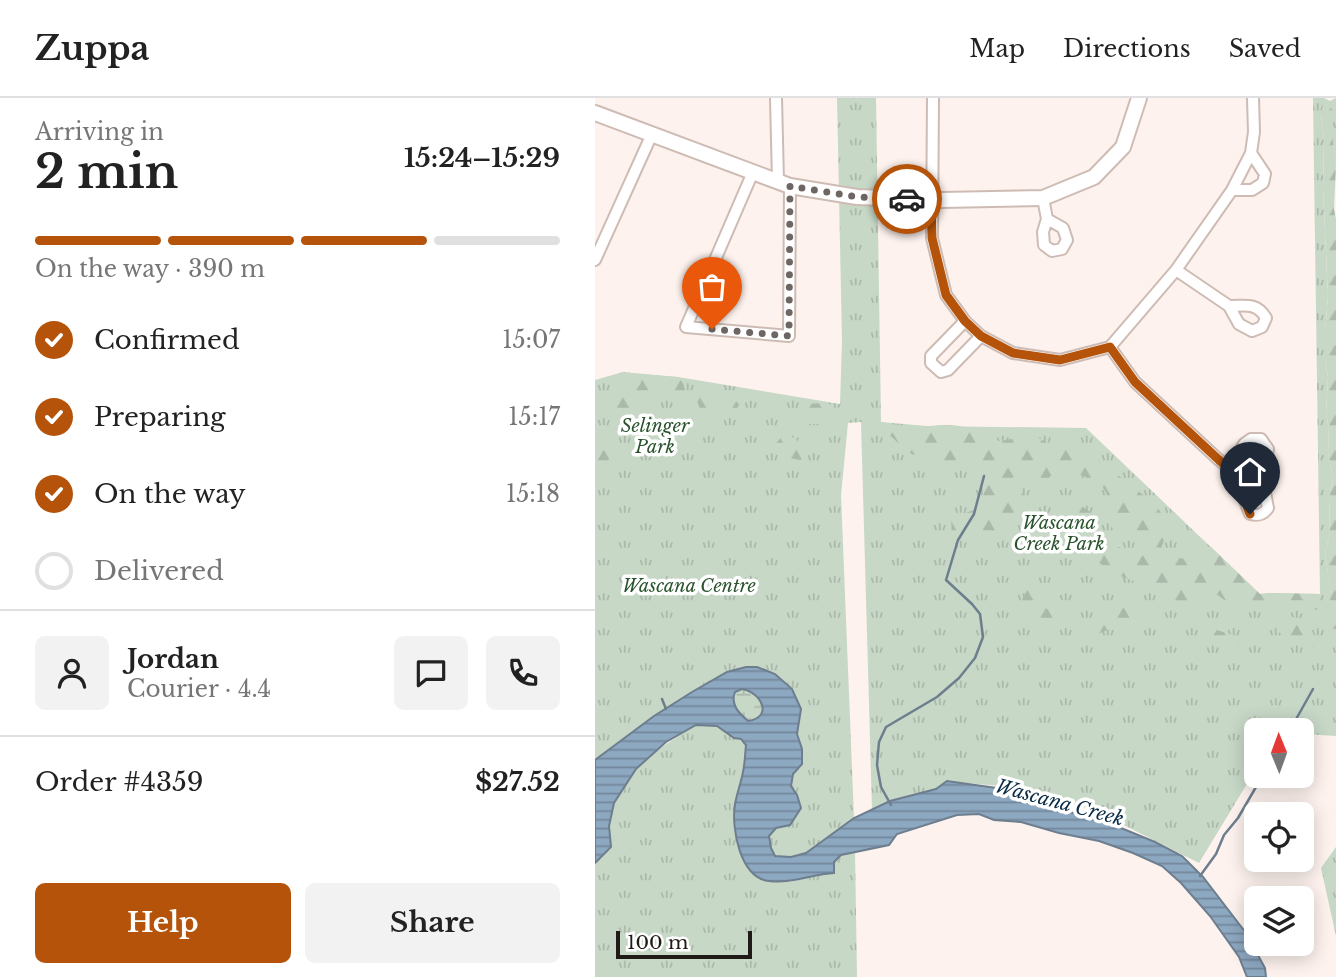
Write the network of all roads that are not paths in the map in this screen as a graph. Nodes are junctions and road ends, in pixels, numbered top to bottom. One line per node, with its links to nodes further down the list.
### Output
1 (776, 98): 9 (street)
2 (933, 98): 12 (street)
3 (1139, 98): 11 (street)
4 (1253, 98): 7 (street)
5 (595, 113): 6 (street)
6 (652, 134): 8 (street); 14 (street)
7 (1251, 153): 10 (street); 10 (street)
8 (753, 172): 9 (street); 9 (street)
9 (784, 184): 12 (street)
10 (1233, 190): 15 (street)
11 (1043, 198): 12 (street); 13 (street)
12 (931, 200): 17 (street)
13 (1047, 219)
14 (595, 260)
15 (1176, 270): 16 (street); 19 (street)
16 (1229, 306)
17 (965, 321): 18 (street); 18 (street)
18 (981, 336): 19 (street)
19 (1110, 347): 20 (street)
20 (1230, 468): 20 (street)

